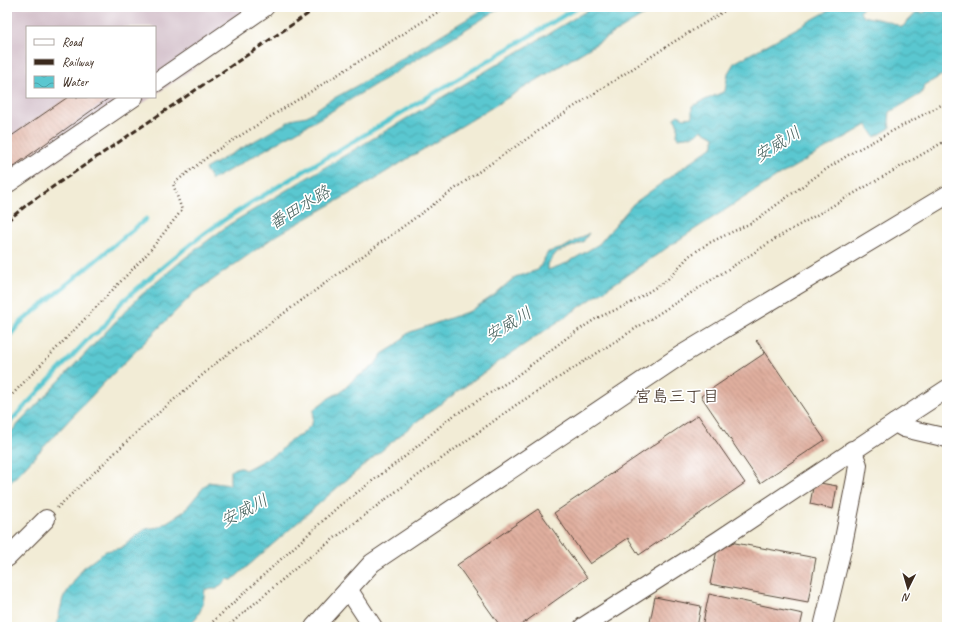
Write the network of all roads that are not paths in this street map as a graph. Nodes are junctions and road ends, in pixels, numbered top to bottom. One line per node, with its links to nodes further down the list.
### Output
1 (265, 7): 2 (street)
2 (156, 81)
3 (133, 98): 4 (street)
4 (7, 184)
5 (947, 195): 12 (street)
6 (947, 389): 7 (street)
7 (895, 423): 8 (street); 9 (street)
8 (947, 438)
9 (852, 450): 15 (street); 16 (street)
10 (46, 518): 11 (street)
11 (7, 558)
12 (348, 589): 13 (street); 14 (street)
13 (314, 627)
14 (373, 627)
15 (583, 627)
16 (823, 627)

